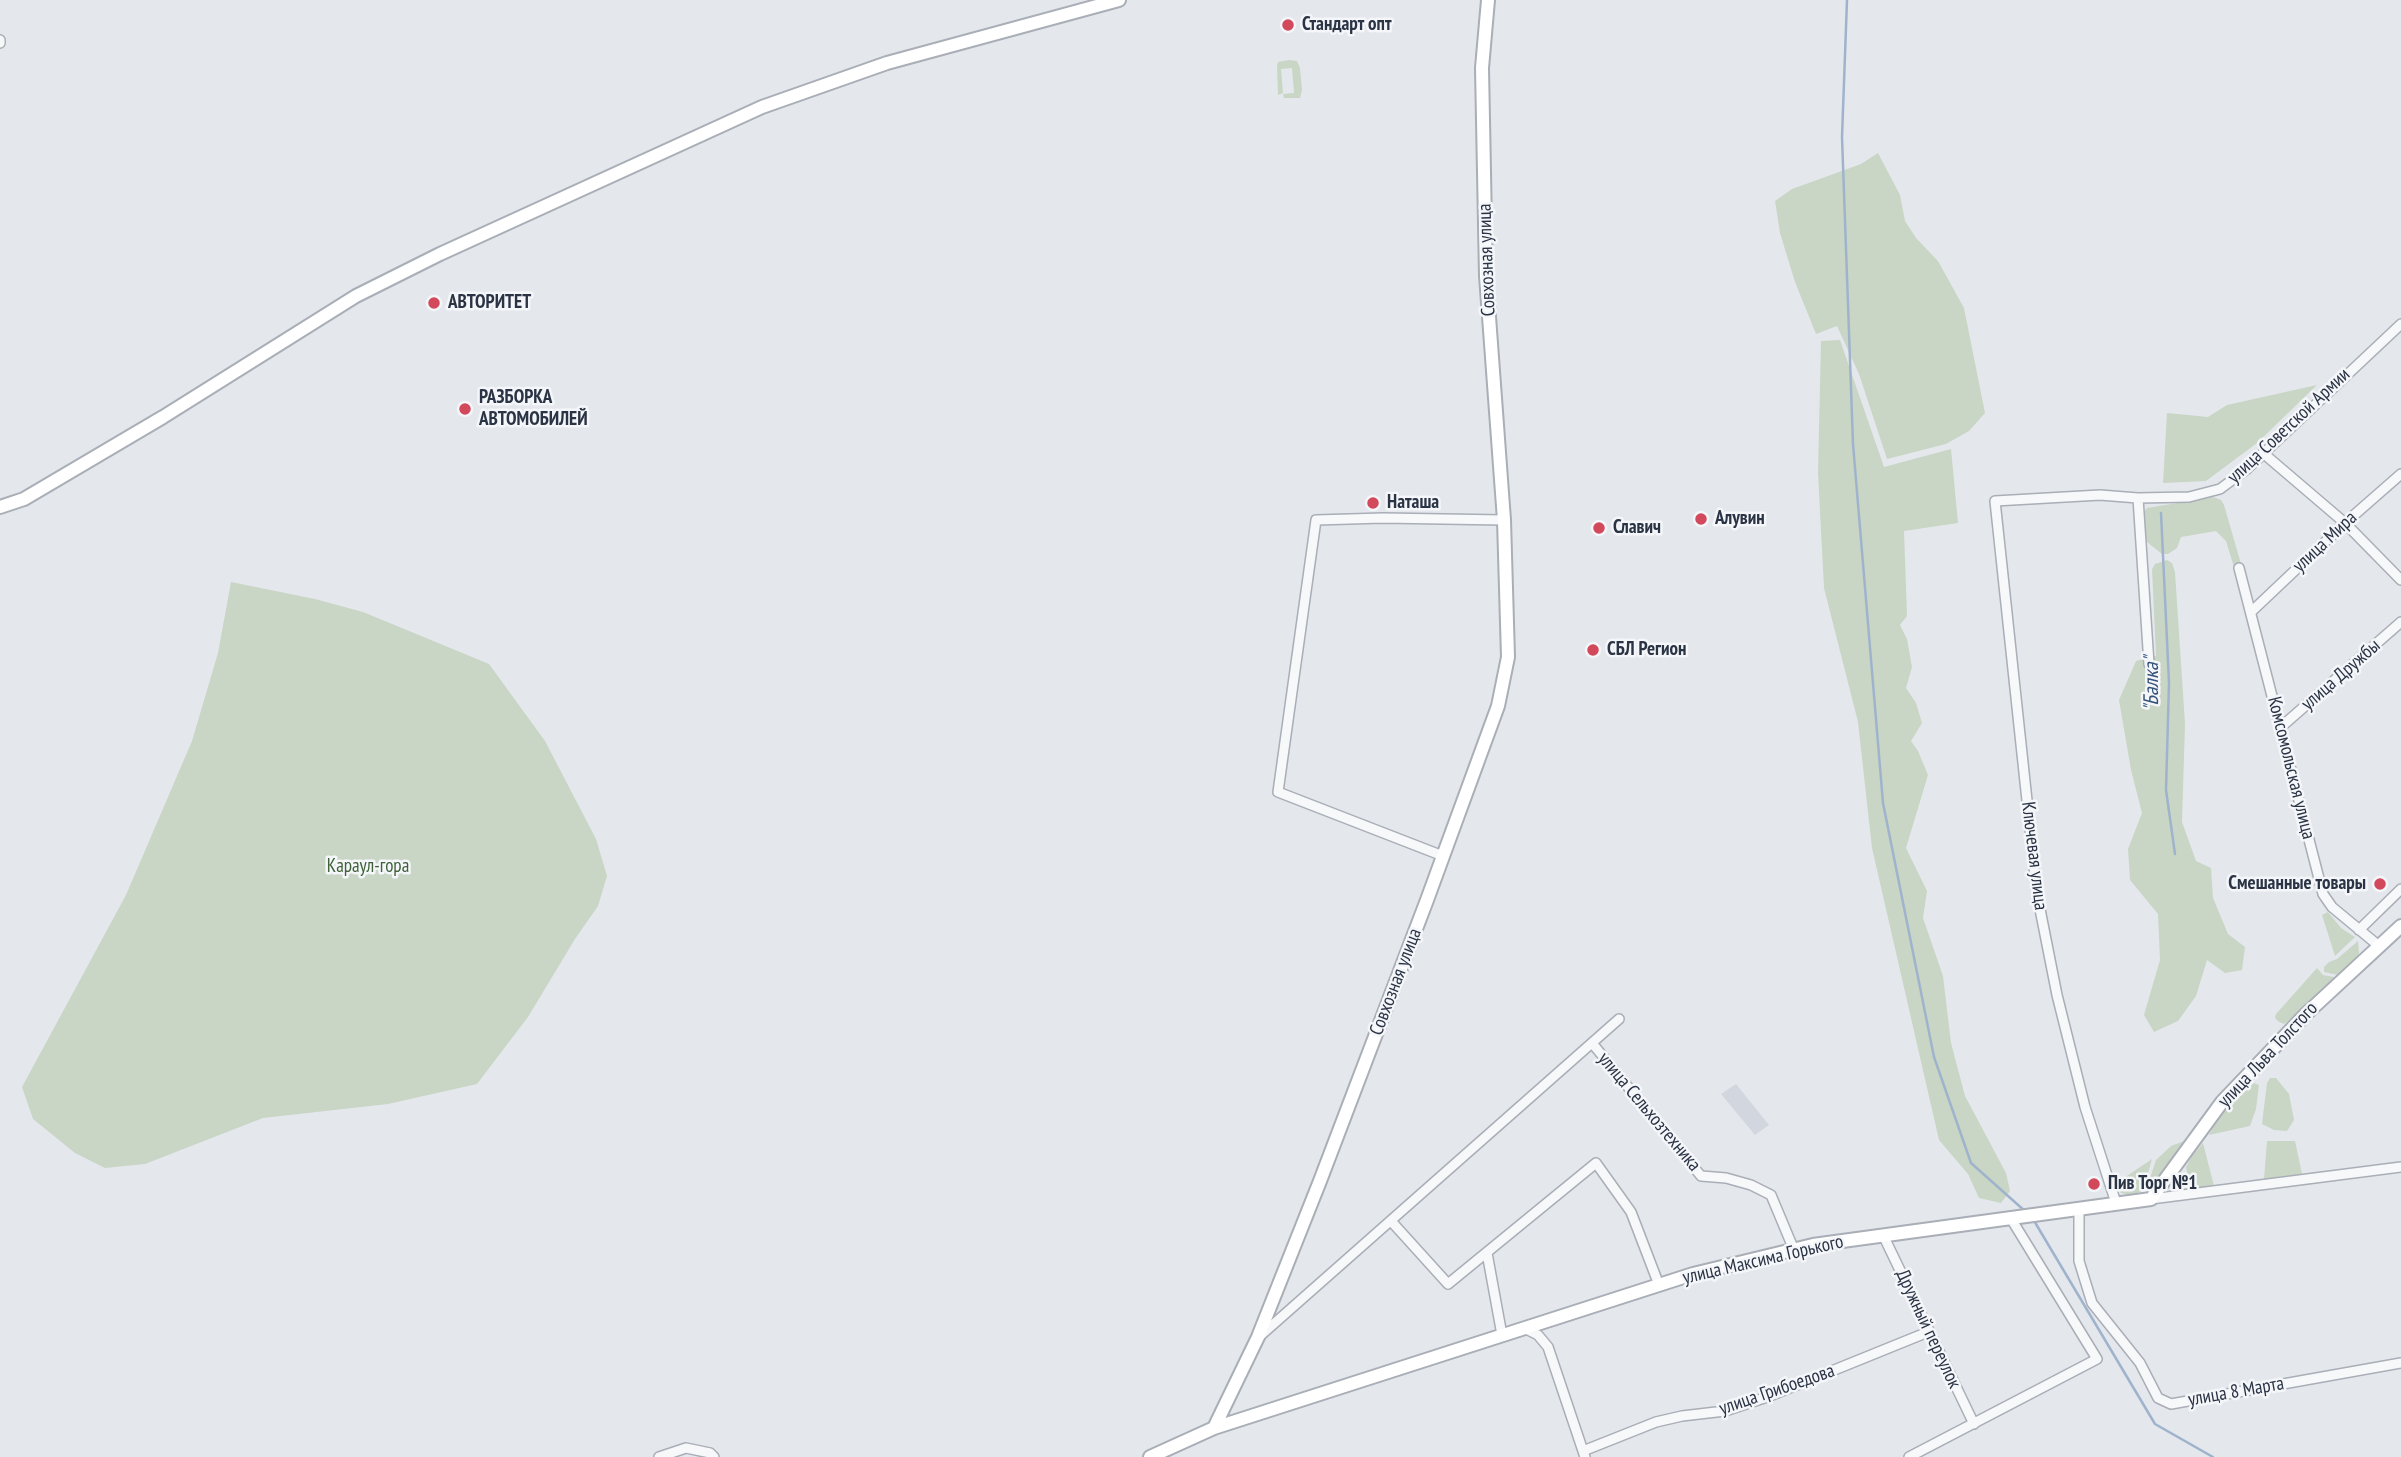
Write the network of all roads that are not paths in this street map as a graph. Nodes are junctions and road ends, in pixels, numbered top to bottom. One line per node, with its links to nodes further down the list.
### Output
1 (1119, 0): 8 (street)
2 (1488, 0): 9 (street, Совхозная улица)
3 (2401, 324): 4 (street, улица Советской Армии)
4 (2263, 453): 6 (street, улица Советской Армии); 10 (street)
5 (2401, 474): 10 (street, улица Мира)
6 (2138, 498): 7 (street, улица Советской Армии); 15 (street)
7 (1994, 501): 26 (street, Ключевая улица)
8 (0, 507)
9 (1504, 520): 17 (street, Совхозная улица); 17 (street)
10 (2345, 523): 12 (street); 13 (street, улица Мира)
11 (2239, 568): 13 (street, Комсомольская улица)
12 (2401, 580)
13 (2251, 612): 16 (street, Комсомольская улица)
14 (2401, 622): 16 (street, улица Дружбы)
15 (2148, 664)
16 (2281, 727): 20 (street, Комсомольская улица)
17 (1443, 856): 37 (street, Совхозная улица)
18 (2401, 889): 20 (street)
19 (2401, 926): 21 (street, улица Льва Толстого)
20 (2358, 930): 21 (street, Комсомольская улица)
21 (2379, 946): 25 (street, улица Льва Толстого)
22 (1619, 1020): 23 (street, улица Сельхозтехника)
23 (1592, 1043): 29 (street, улица Сельхозтехника); 31 (street, улица Сельхозтехника)
24 (2401, 1167): 25 (street, улица Максима Горького)
25 (2151, 1199): 26 (street, улица Максима Горького)
26 (2116, 1203): 27 (street, улица Максима Горького)
27 (2079, 1209): 28 (street, улица Максима Горького); 38 (street, улица 8 Марта)
28 (2010, 1217): 30 (street, улица Максима Горького); 39 (street)
29 (1391, 1221): 32 (street); 37 (street, улица Сельхозтехника)
30 (1883, 1234): 31 (street, улица Максима Горького); 35 (street, Дружный переулок)
31 (1794, 1250): 33 (street, улица Максима Горького)
32 (1487, 1254): 33 (street); 36 (street)
33 (1659, 1285): 34 (street, улица Максима Горького)
34 (1524, 1328): 36 (street, улица Максима Горького); 41 (street, улица Грибоедова)
35 (1928, 1332): 39 (street, Дружный переулок); 41 (street, улица Грибоедова)
36 (1502, 1335): 40 (street, улица Максима Горького)
37 (1258, 1337): 40 (street, Совхозная улица)
38 (2401, 1363)
39 (1973, 1424): 45 (street)
40 (1214, 1428): 44 (street, улица Максима Горького)
41 (1584, 1454)
42 (659, 1457): 43 (street)
43 (714, 1457)
44 (1150, 1457)
45 (1909, 1457)

